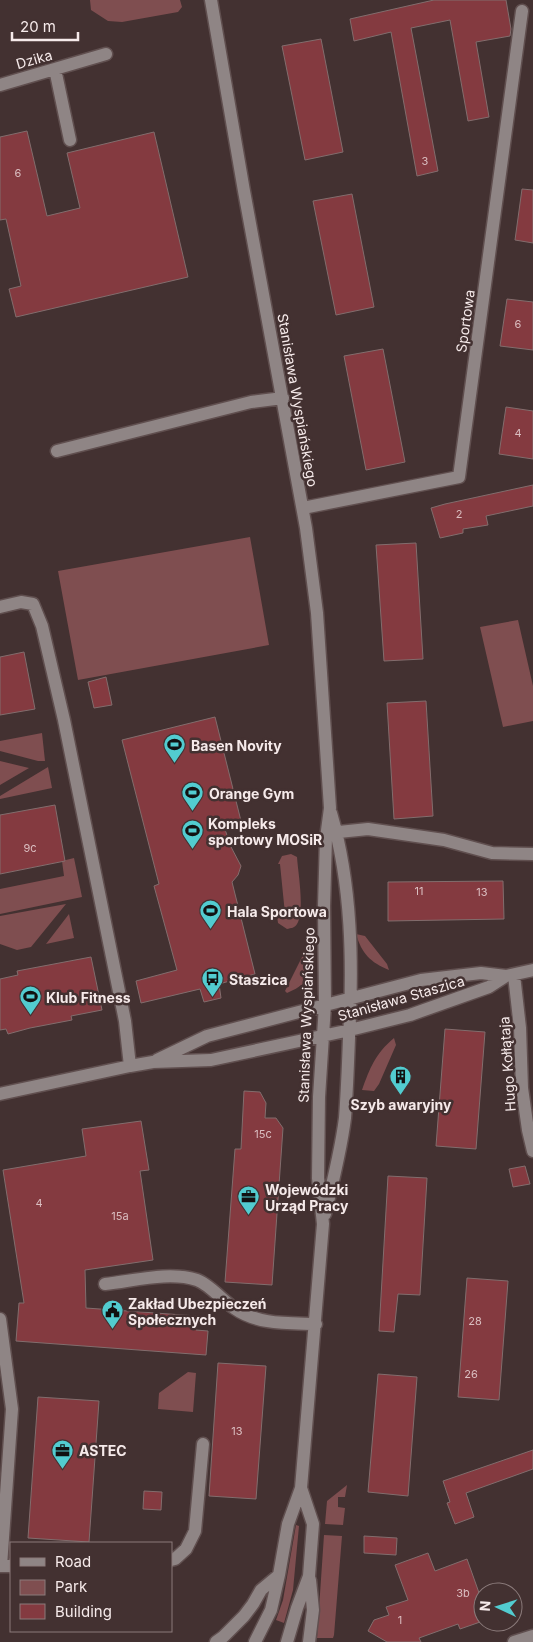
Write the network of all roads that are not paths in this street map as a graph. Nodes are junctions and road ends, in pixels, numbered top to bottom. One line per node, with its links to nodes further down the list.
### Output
1 (211, 0): 7 (street, Stanisława Wyspiańskiego)
2 (522, 11): 9 (street, Sportowa)
3 (106, 54): 4 (street, Dzika)
4 (55, 69): 5 (street, Dzika); 6 (street)
5 (0, 84)
6 (70, 140)
7 (283, 398): 8 (street); 9 (street, Stanisława Wyspiańskiego)
8 (58, 451)
9 (303, 508): 11 (street, Stanisława Wyspiańskiego)
10 (0, 606): 20 (street)
11 (332, 833): 12 (street); 15 (street, Stanisława Wyspiańskiego); 16 (street, Stanisława Wyspiańskiego)
12 (533, 854)
13 (533, 970): 14 (street, Stanisława Staszica)
14 (510, 976): 15 (street, Stanisława Staszica); 17 (street, Stanisława Staszica); 22 (street, Hugo Kołłątaja)
15 (352, 998): 16 (street, Stanisława Staszica); 17 (street, Stanisława Wyspiańskiego)
16 (325, 1005): 18 (street, Stanisława Wyspiańskiego); 19 (street, Stanisława Staszica)
17 (350, 1030): 18 (street, Stanisława Staszica); 23 (street, Stanisława Wyspiańskiego)
18 (322, 1036): 19 (street, Stanisława Staszica); 23 (street, Stanisława Wyspiańskiego)
19 (153, 1062): 20 (street, Stanisława Staszica)
20 (130, 1066): 21 (street, Stanisława Staszica)
21 (0, 1094)
22 (533, 1151)
23 (322, 1224): 26 (street, Stanisława Wyspiańskiego)
24 (106, 1284): 26 (street)
25 (0, 1319): 30 (street)
26 (316, 1324): 28 (street, Stanisława Wyspiańskiego)
27 (203, 1444): 29 (street)
28 (302, 1488): 31 (street, Stanisława Wyspiańskiego); 32 (street, Stanisława Wyspiańskiego)
29 (172, 1559)
30 (10, 1566)
31 (279, 1575): 34 (street); 35 (street, Stanisława Wyspiańskiego)
32 (309, 1576): 36 (street, Stanisława Wyspiańskiego); 37 (street)
33 (533, 1636): 38 (street)
34 (216, 1642)
35 (255, 1642)
36 (287, 1642)
37 (310, 1642)
38 (514, 1642)

